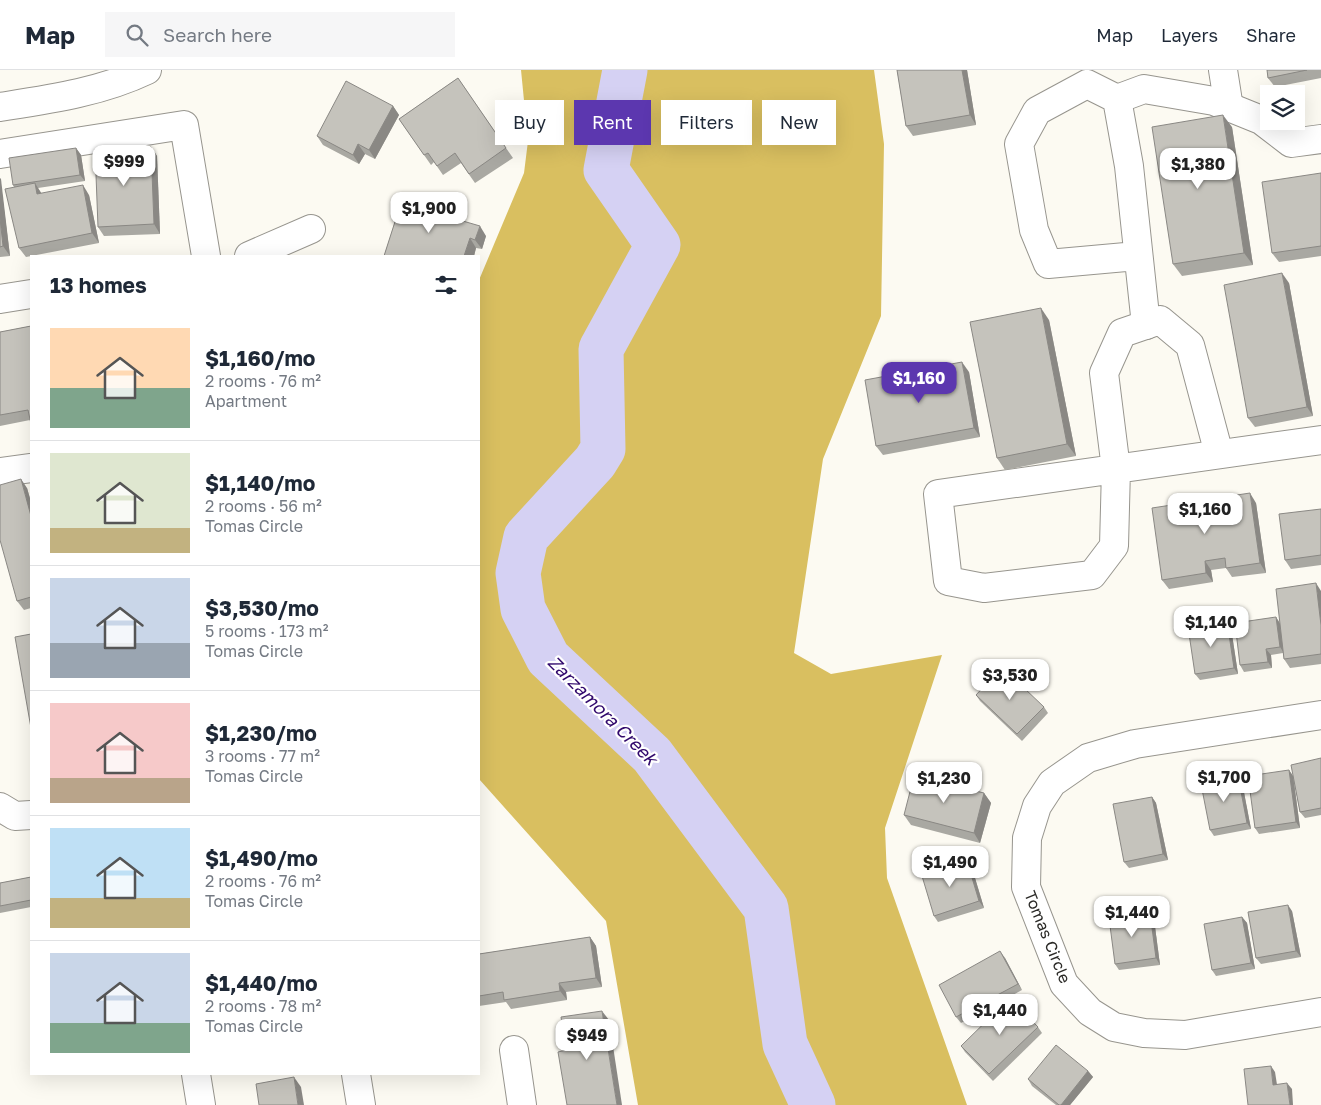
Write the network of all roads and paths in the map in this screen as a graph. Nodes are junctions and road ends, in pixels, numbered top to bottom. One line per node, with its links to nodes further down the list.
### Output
1 (147, 70): 5 (street)
2 (1223, 70): 6 (street)
3 (1143, 80): 4 (street); 6 (street)
4 (1118, 98): 12 (street); 12 (street)
5 (0, 107)
6 (1229, 108): 7 (street)
7 (1321, 140)
8 (0, 154): 10 (street)
9 (311, 229): 11 (street)
10 (206, 255)
11 (251, 255)
12 (1137, 256): 15 (street)
13 (30, 294): 14 (street)
14 (0, 299)
15 (1146, 325): 17 (street); 19 (street)
16 (1321, 440): 17 (street)
17 (1219, 454): 19 (street)
18 (30, 468): 20 (street)
19 (1116, 469): 19 (street)
20 (0, 472)
21 (1321, 715): 22 (street, Tomas Circle)
22 (1321, 1012)
23 (514, 1050): 28 (street)
24 (196, 1075): 26 (street)
25 (356, 1075): 27 (street)
26 (201, 1105)
27 (361, 1105)
28 (522, 1105)

